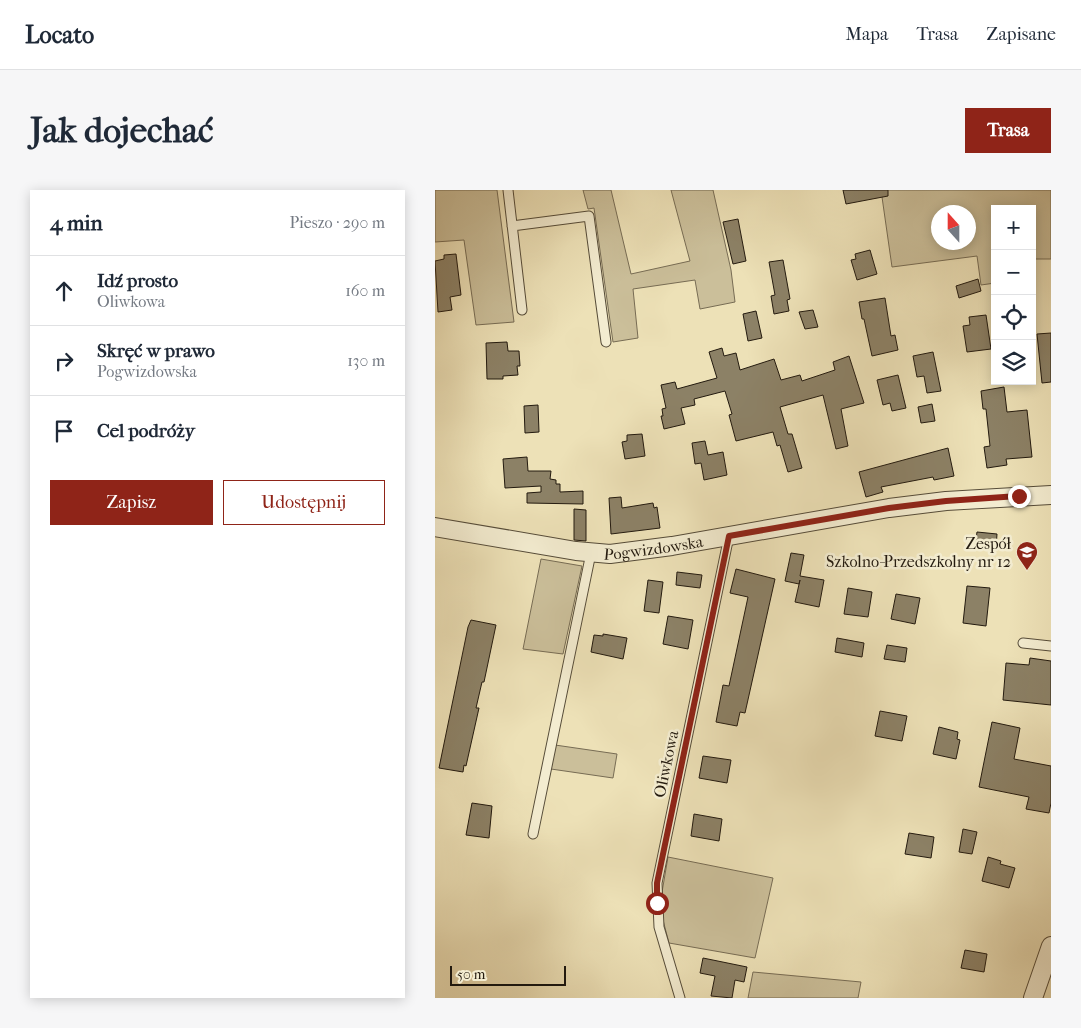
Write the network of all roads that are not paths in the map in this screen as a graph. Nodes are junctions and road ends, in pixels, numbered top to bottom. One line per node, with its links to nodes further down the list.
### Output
1 (508, 190): 2 (lane)
2 (513, 226): 3 (lane); 4 (lane)
3 (523, 310)
4 (606, 342)
5 (1051, 495): 7 (street, Pogwizdowska)
6 (435, 528): 8 (street, Pogwizdowska)
7 (729, 536): 8 (street, Pogwizdowska); 13 (lane, Oliwkowa)
8 (591, 553): 11 (lane)
9 (1023, 643): 10 (lane)
10 (1051, 646)
11 (533, 834)
12 (1051, 946): 14 (street)
13 (680, 998)
14 (1033, 998)

